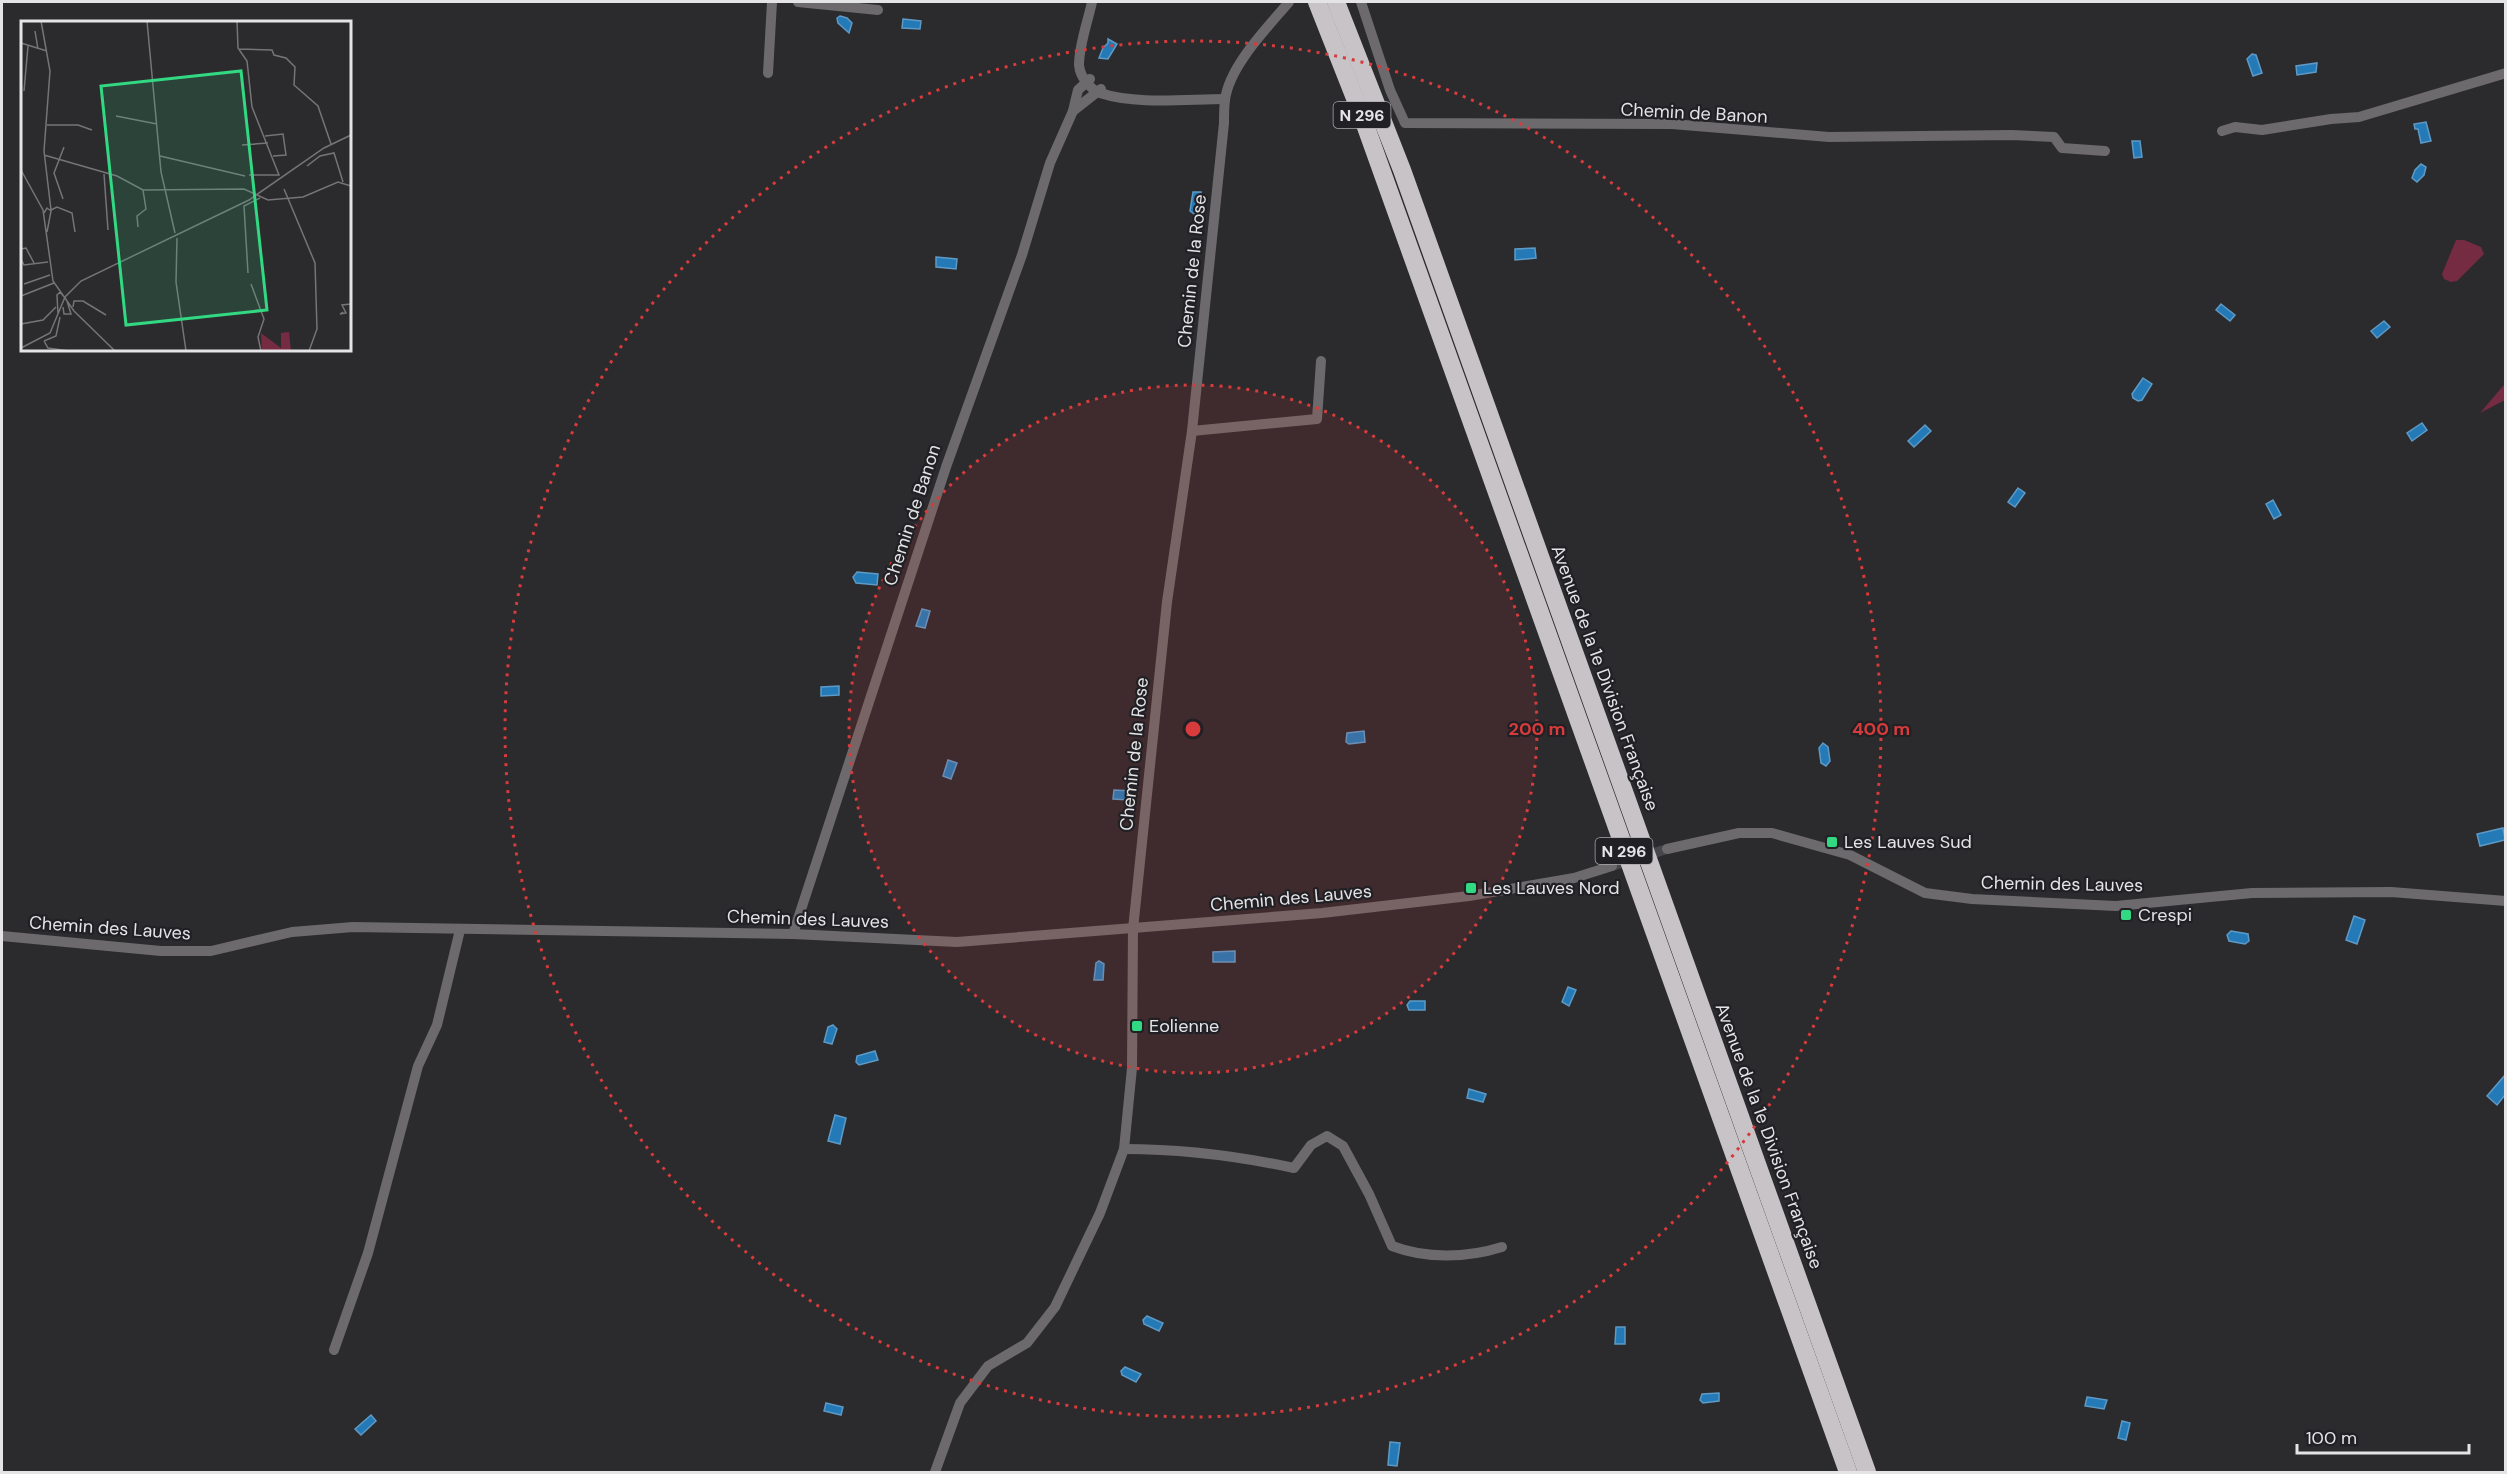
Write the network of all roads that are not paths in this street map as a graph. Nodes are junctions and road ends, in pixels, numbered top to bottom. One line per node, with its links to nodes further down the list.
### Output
1 (772, 2): 9 (street)
2 (798, 2): 8 (street)
3 (1092, 2): 11 (street)
4 (1289, 2): 13 (street, Chemin de la Rose)
5 (1315, 2): 30 (highway, N 296)
6 (1336, 2): 31 (highway, Avenue de la 1e Division Française / N 296)
7 (1361, 2): 16 (street, Chemin de Banon)
8 (878, 10)
9 (768, 73)
10 (2505, 73): 15 (street)
11 (1088, 80): 12 (street); 14 (street, Chemin de Banon)
12 (1100, 90): 13 (street); 14 (street)
13 (1225, 99): 18 (street, Chemin de la Rose)
14 (1073, 111): 24 (street, Chemin de Banon)
15 (2223, 131)
16 (2105, 151)
17 (1321, 361): 18 (street)
18 (1192, 431): 22 (street, Chemin de la Rose)
19 (1667, 849): 21 (street, Chemin des Lauves)
20 (1612, 866): 22 (street, Chemin des Lauves)
21 (2505, 901)
22 (1133, 929): 24 (street, Chemin des Lauves); 26 (street, Chemin de la Rose)
23 (460, 930): 24 (street, Chemin des Lauves); 25 (street, Chemin des Lauves); 28 (street)
24 (793, 934)
25 (2, 936)
26 (1124, 1149): 27 (street); 29 (street, Chemin de la Rose)
27 (1502, 1247)
28 (334, 1350)
29 (935, 1473)
30 (1848, 1473)
31 (1867, 1473)

